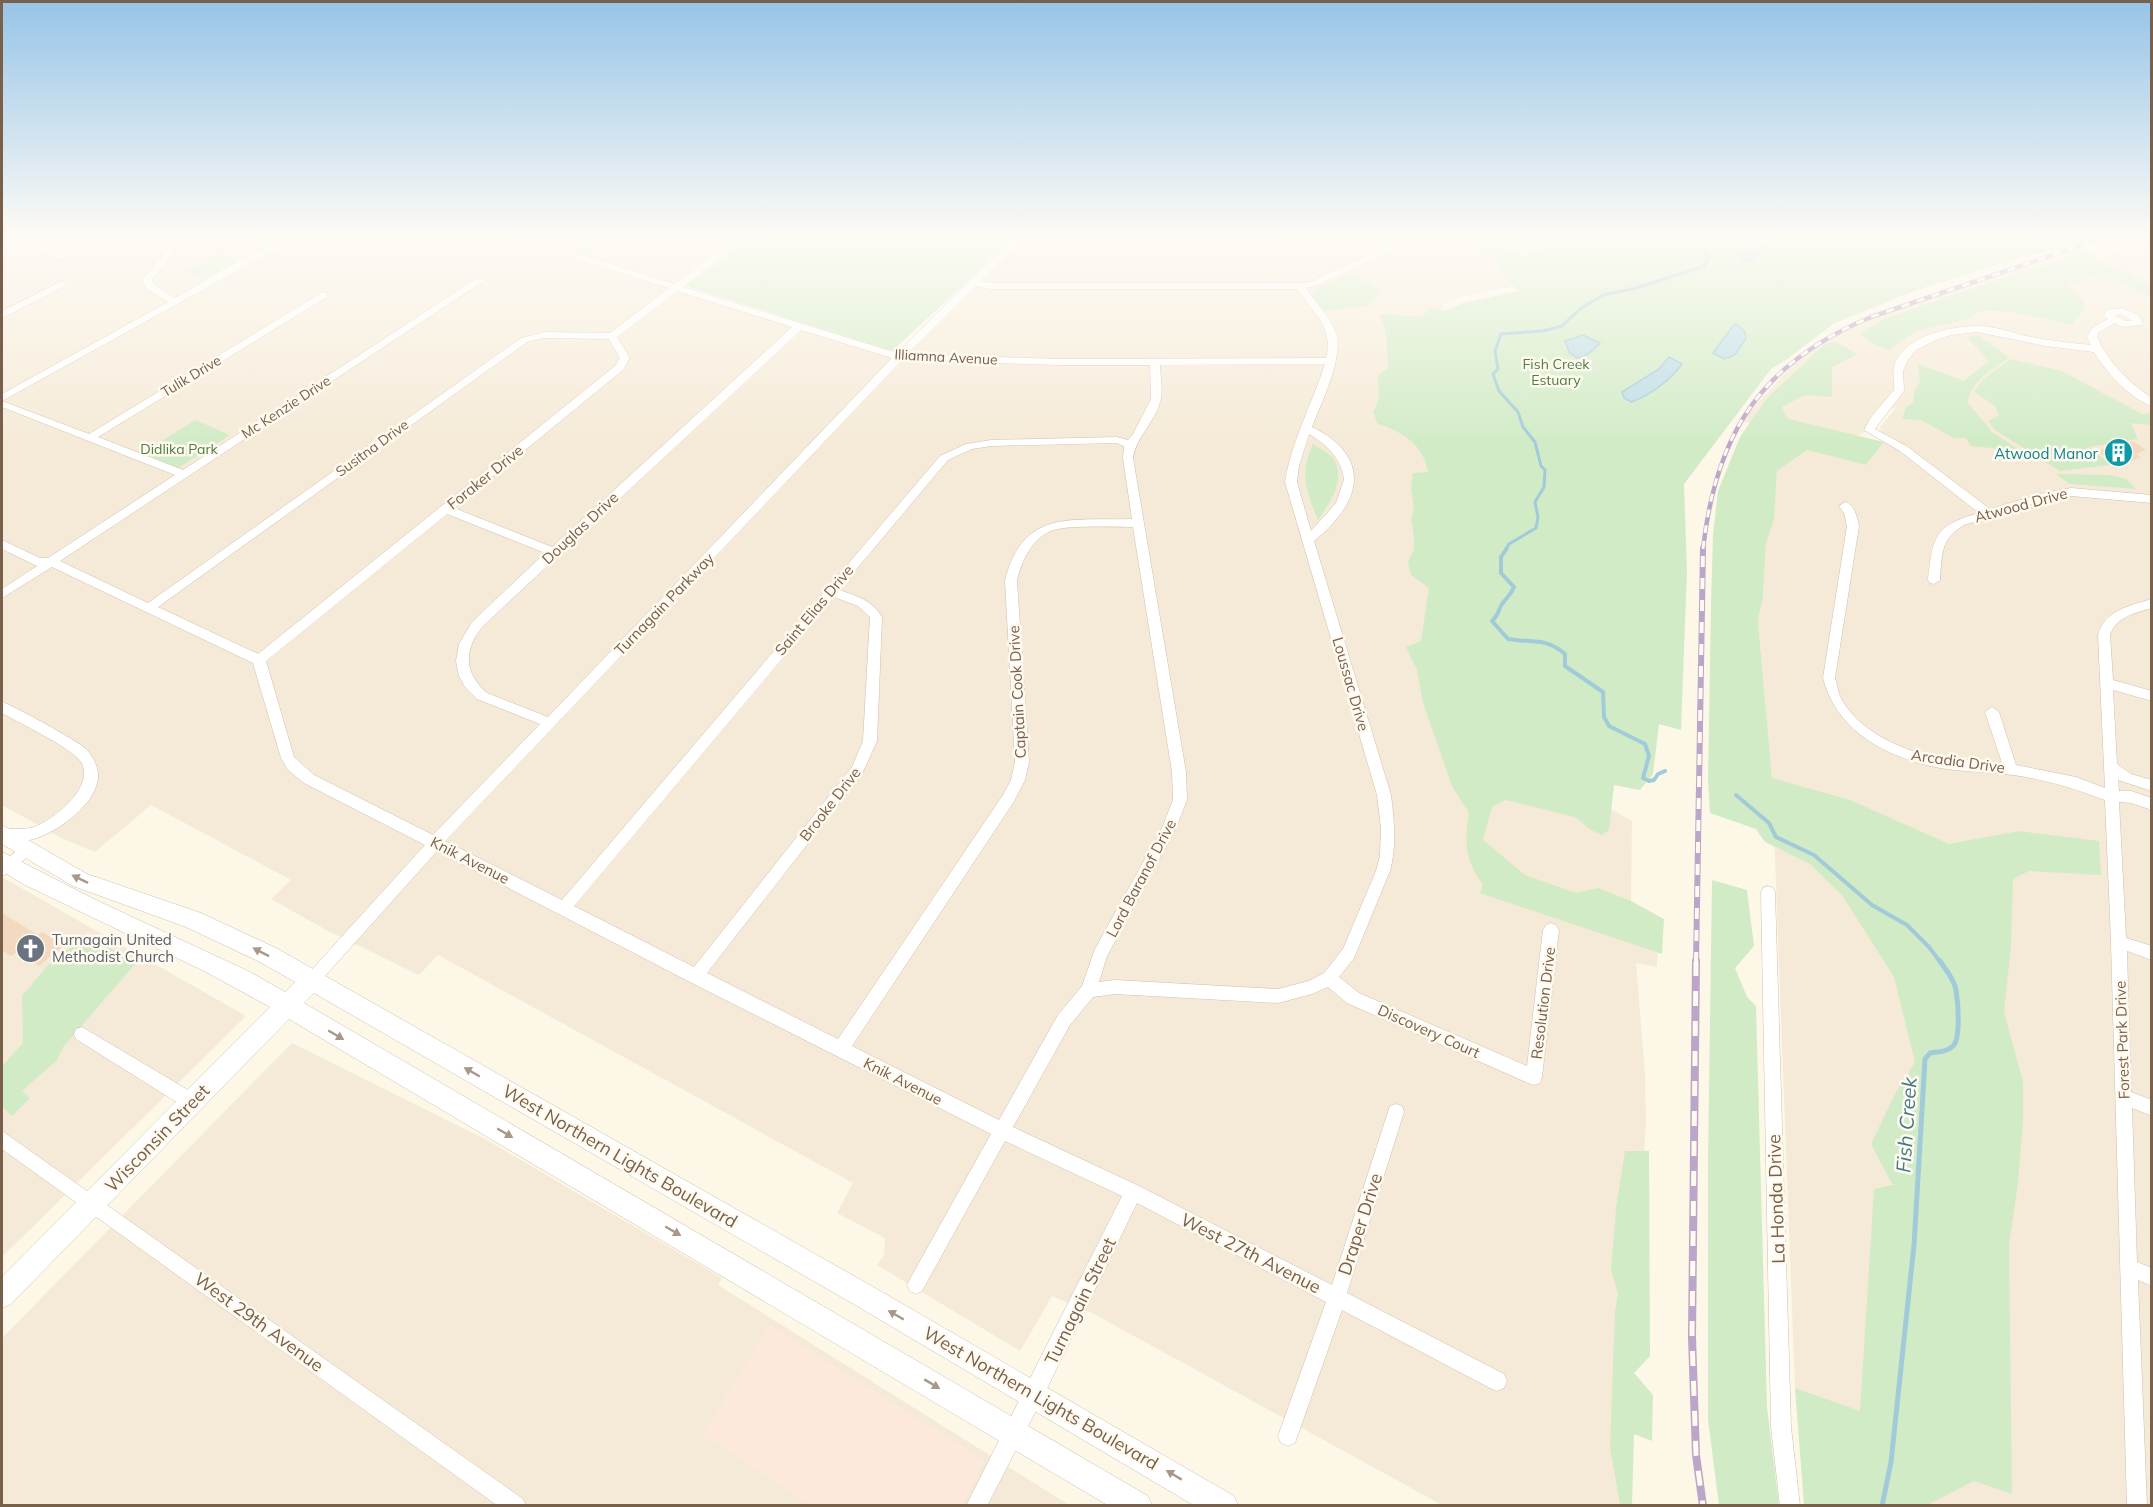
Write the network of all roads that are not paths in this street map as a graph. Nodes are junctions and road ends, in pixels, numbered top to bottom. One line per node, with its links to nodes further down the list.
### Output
1 (21, 305): 9 (street)
2 (168, 305): 17 (street)
3 (307, 305): 21 (street, Tulik Drive)
4 (440, 305): 23 (street, Mc Kenzie Drive)
5 (652, 305): 12 (street)
6 (732, 305): 11 (street, Illiamna Avenue)
7 (952, 305): 14 (street, Turnagain Parkway)
8 (1313, 305): 15 (street, Loussac Drive)
9 (2, 315)
10 (2114, 320): 13 (street)
11 (799, 326): 14 (street, Illiamna Avenue); 31 (street, Douglas Drive)
12 (612, 336): 26 (street, Foraker Drive); 37 (street, Susitna Drive)
13 (2096, 349): 18 (street); 27 (street)
14 (899, 357): 16 (street, Illiamna Avenue); 43 (street, Turnagain Parkway)
15 (1329, 361): 16 (street, Illiamna Avenue); 20 (street, Loussac Drive)
16 (1155, 362): 22 (street)
17 (2, 398)
18 (2151, 403)
19 (2, 404): 21 (street)
20 (1305, 428): 29 (street, Loussac Drive); 29 (street)
21 (88, 438): 23 (street)
22 (1130, 444): 28 (street, Lord Baranof Drive); 34 (street, Saint Elias Drive)
23 (183, 474): 32 (street, Mc Kenzie Drive)
24 (2151, 499): 27 (street, Atwood Drive)
25 (1845, 506): 44 (street, Arcadia Drive)
26 (445, 509): 31 (street); 38 (street, Foraker Drive)
27 (1987, 513): 33 (street, Atwood Drive)
28 (1137, 522): 61 (street, Lord Baranof Drive); 64 (street, Captain Cook Drive)
29 (1309, 539): 59 (street, Loussac Drive)
30 (2, 544): 32 (street)
31 (554, 552): 43 (street, Douglas Drive)
32 (51, 562): 35 (street, Mc Kenzie Drive); 37 (street)
33 (1934, 580)
34 (830, 591): 54 (street, Saint Elias Drive); 58 (street, Brooke Drive)
35 (2, 594)
36 (2151, 603): 39 (street, Forest Park Drive)
37 (149, 608): 38 (street)
38 (259, 660): 51 (street, Knik Avenue)
39 (2106, 683): 40 (street); 45 (street, Forest Park Drive)
40 (2151, 696)
41 (2, 707): 50 (street)
42 (1992, 712): 44 (street)
43 (550, 723): 51 (street, Turnagain Parkway)
44 (2010, 768): 47 (street, Arcadia Drive)
45 (2112, 768): 46 (street); 47 (street, Forest Park Drive)
46 (2151, 786)
47 (2111, 796): 48 (street, Arcadia Drive); 56 (street, Forest Park Drive)
48 (2151, 804)
49 (2, 834): 50 (main road, West Northern Lights Boulevard)
50 (32, 841): 52 (street); 60 (main road, West Northern Lights Boulevard, one-way to 50)
51 (435, 843): 54 (street, Knik Avenue); 60 (street, Turnagain Parkway)
52 (4, 865): 62 (main road)
53 (1768, 892): 87 (street, La Honda Drive)
54 (564, 908): 58 (street, Knik Avenue)
55 (1551, 930): 65 (street, Resolution Drive)
56 (2119, 942): 57 (street); 66 (street, Forest Park Drive)
57 (2151, 953)
58 (695, 976): 64 (street, Knik Avenue)
59 (1329, 978): 61 (street, Loussac Drive); 65 (street, Discovery Court)
60 (312, 980): 62 (main road, Wisconsin Street); 80 (main road, West Northern Lights Boulevard, one-way to 60)
61 (1089, 990): 70 (street, Lord Baranof Drive)
62 (286, 1006): 67 (main road, Wisconsin Street); 81 (main road, one-way to 81)
63 (82, 1034): 67 (street)
64 (840, 1050): 70 (street, Knik Avenue)
65 (1534, 1077)
66 (2124, 1097): 68 (street); 74 (street, Forest Park Drive)
67 (192, 1102): 73 (main road, Wisconsin Street)
68 (2151, 1108)
69 (1396, 1112): 78 (street, Draper Drive)
70 (1002, 1131): 72 (street, West 27th Avenue); 76 (street, Lord Baranof Drive)
71 (2, 1139): 73 (street, West 29th Avenue)
72 (1133, 1192): 78 (street, West 27th Avenue); 80 (street, Turnagain Street)
73 (93, 1203): 77 (main road, Wisconsin Street); 83 (street, West 29th Avenue)
74 (2128, 1267): 75 (street); 88 (street, Forest Park Drive)
75 (2151, 1277)
76 (916, 1285)
77 (2, 1295)
78 (1337, 1297): 79 (street, West 27th Avenue); 82 (street, Draper Drive)
79 (1497, 1381)
80 (1034, 1394): 81 (street, Turnagain Street); 86 (main road, West Northern Lights Boulevard, one-way to 80)
81 (1015, 1432): 84 (street, Turnagain Street); 85 (main road)
82 (1288, 1436)
83 (516, 1506)
84 (976, 1506)
85 (1138, 1506)
86 (1224, 1506)
87 (1790, 1506)
88 (2137, 1506)

